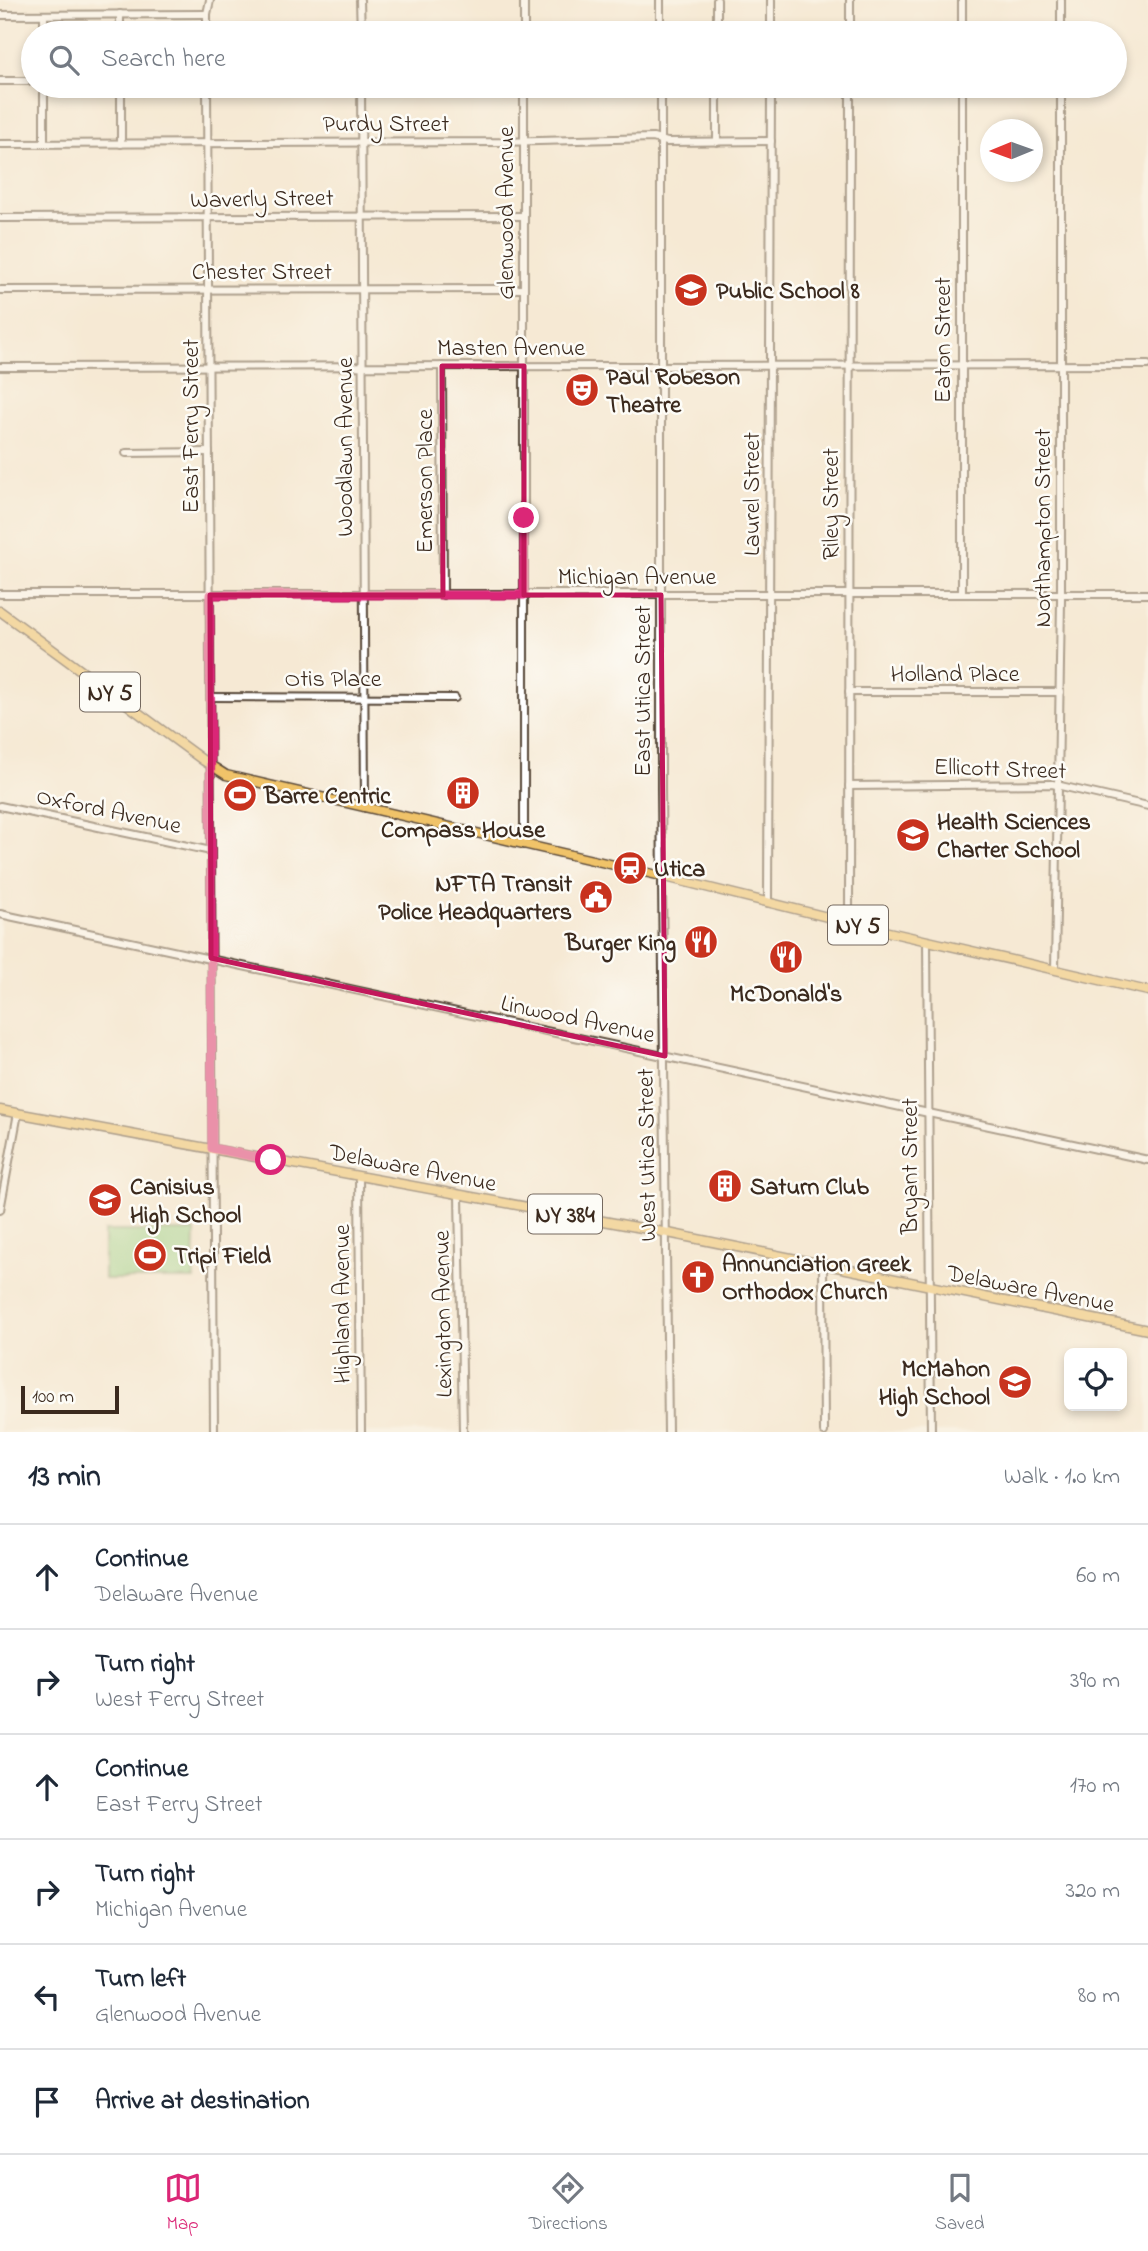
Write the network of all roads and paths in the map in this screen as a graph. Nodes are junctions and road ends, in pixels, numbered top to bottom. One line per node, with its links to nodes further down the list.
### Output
1 (210, 0): 11 (street)
2 (360, 0): 17 (street)
3 (524, 0): 18 (street)
4 (660, 0): 19 (street)
5 (717, 0): 20 (street)
6 (771, 0): 21 (street)
7 (850, 0): 22 (street)
8 (962, 0): 23 (street)
9 (1061, 0): 24 (street)
10 (120, 14): 11 (street); 13 (street); 15 (street)
11 (207, 14): 16 (street)
12 (0, 15): 13 (street)
13 (44, 15): 14 (street)
14 (44, 21)
15 (120, 21)
16 (207, 21)
17 (361, 21)
18 (524, 21)
19 (660, 21)
20 (717, 21)
21 (771, 21)
22 (850, 21)
23 (962, 21)
24 (1061, 21)
25 (0, 81): 26 (street)
26 (21, 81)
27 (44, 98): 45 (street)
28 (121, 98): 46 (street)
29 (207, 98): 43 (street, East Ferry Street)
30 (361, 98): 40 (street, Woodlawn Avenue)
31 (524, 98): 39 (street, Glenwood Avenue)
32 (661, 98): 38 (street, East Utica Street)
33 (717, 98): 41 (street)
34 (771, 98): 42 (street, Laurel Street)
35 (850, 98): 61 (street, Riley Street)
36 (962, 98): 62 (street, Eaton Street)
37 (1061, 98): 55 (street, Northampton Street)
38 (661, 140): 39 (street, Purdy Street); 41 (street, Purdy Street); 59 (street, East Utica Street)
39 (524, 141): 40 (street, Purdy Street); 47 (street, Glenwood Avenue)
40 (362, 142): 43 (street, Purdy Street); 48 (street, Woodlawn Avenue)
41 (717, 142): 42 (street, Purdy Street)
42 (771, 142): 60 (street, Laurel Street)
43 (208, 143): 46 (street, Purdy Street); 49 (street, East Ferry Street)
44 (0, 144): 45 (street, Purdy Street)
45 (44, 144): 46 (street, Purdy Street)
46 (121, 144)
47 (524, 215): 48 (street, Waverly Street); 51 (street, Glenwood Avenue)
48 (362, 216): 49 (street, Waverly Street); 54 (street, Woodlawn Avenue)
49 (208, 217): 50 (street, Waverly Street); 53 (street, East Ferry Street)
50 (0, 218)
51 (524, 289): 54 (street, Chester Street); 58 (street, Glenwood Avenue)
52 (0, 290): 53 (street, Chester Street)
53 (208, 290): 54 (street, Chester Street); 63 (street, East Ferry Street)
54 (362, 290): 64 (street, Woodlawn Avenue)
55 (1061, 365): 56 (street, Masten Avenue); 62 (street, Masten Avenue); 70 (street, Northampton Street)
56 (1148, 365)
57 (442, 366): 58 (street, Masten Avenue); 64 (street, Masten Avenue); 74 (street, Emerson Place)
58 (524, 366): 59 (street, Masten Avenue); 75 (street, Glenwood Avenue)
59 (661, 366): 60 (street, Masten Avenue); 76 (street, East Utica Street)
60 (771, 366): 61 (street, Masten Avenue); 77 (street, Laurel Street)
61 (849, 366): 62 (street, Masten Avenue); 78 (street, Riley Street)
62 (962, 366): 69 (street, Eaton Street)
63 (209, 367): 64 (street, Masten Avenue); 65 (street, Masten Avenue); 66 (street, East Ferry Street)
64 (363, 367): 73 (street, Woodlawn Avenue)
65 (0, 368)
66 (209, 452): 67 (street); 72 (street, East Ferry Street)
67 (126, 453)
68 (0, 594): 72 (street, Michigan Avenue)
69 (962, 594): 70 (street, Michigan Avenue); 78 (street, Michigan Avenue)
70 (1061, 594): 71 (street, Michigan Avenue); 81 (street, Northampton Street)
71 (1148, 594)
72 (210, 595): 73 (street, Michigan Avenue); 82 (street, East Ferry Street)
73 (364, 595): 74 (street, Michigan Avenue); 83 (street, Woodlawn Avenue)
74 (443, 595): 75 (street, Michigan Avenue)
75 (524, 595): 76 (street, Michigan Avenue); 91 (street, Glenwood Avenue)
76 (661, 595): 77 (street, Michigan Avenue); 93 (street, East Utica Street)
77 (770, 595): 78 (street, Michigan Avenue); 94 (street, Laurel Street)
78 (849, 595): 80 (street, Riley Street)
79 (0, 611): 85 (main road, NY 5)
80 (849, 692): 81 (street, Holland Place); 86 (street, Riley Street)
81 (1060, 692): 87 (street, Northampton Street)
82 (211, 697): 83 (street, Otis Place); 85 (street, East Ferry Street)
83 (365, 698): 84 (street, Otis Place); 90 (street, Woodlawn Avenue)
84 (455, 698)
85 (211, 766): 90 (main road, NY 5); 92 (street, East Ferry Street)
86 (849, 786): 87 (street, Ellicott Street); 96 (street, Riley Street)
87 (1059, 786): 89 (street, Ellicott Street); 99 (street, Northampton Street)
88 (0, 806): 92 (street, Oxford Avenue)
89 (1148, 806)
90 (365, 808): 91 (main road, NY 5)
91 (524, 845): 93 (main road, NY 5)
92 (211, 851): 98 (street, East Ferry Street)
93 (662, 877): 94 (main road, NY 5); 101 (street, West Utica Street)
94 (768, 903): 96 (main road, NY 5)
95 (0, 914): 98 (street, Linwood Avenue)
96 (849, 923): 97 (main road, NY 5)
97 (928, 941): 99 (main road, NY 5); 104 (street, Bryant Street)
98 (212, 958): 101 (street, Linwood Avenue); 105 (street, East Ferry Street)
99 (1055, 970): 100 (main road, NY 5)
100 (1148, 991)
101 (664, 1056): 104 (street, Linwood Avenue); 110 (street, West Utica Street)
102 (0, 1110): 103 (main road, Delaware Avenue / NY 384)
103 (18, 1113): 105 (main road, Delaware Avenue / NY 384); 109 (street)
104 (928, 1114): 106 (street, Linwood Avenue); 112 (street, Bryant Street)
105 (212, 1148): 107 (main road, Delaware Avenue / NY 384); 114 (street, East Ferry Street)
106 (1148, 1160)
107 (359, 1176): 108 (main road, Delaware Avenue / NY 384); 115 (street, Highland Avenue)
108 (459, 1195): 110 (main road, Delaware Avenue / NY 384); 116 (street, Lexington Avenue)
109 (0, 1210)
110 (666, 1233): 111 (main road, Delaware Avenue / NY 384); 117 (street, West Utica Street)
111 (823, 1266): 112 (main road, Delaware Avenue / NY 384); 118 (street)
112 (930, 1287): 113 (main road, Delaware Avenue / NY 384); 119 (street, Bryant Street)
113 (1148, 1330)
114 (214, 1432)
115 (361, 1432)
116 (463, 1432)
117 (668, 1432)
118 (824, 1432)
119 (931, 1432)

